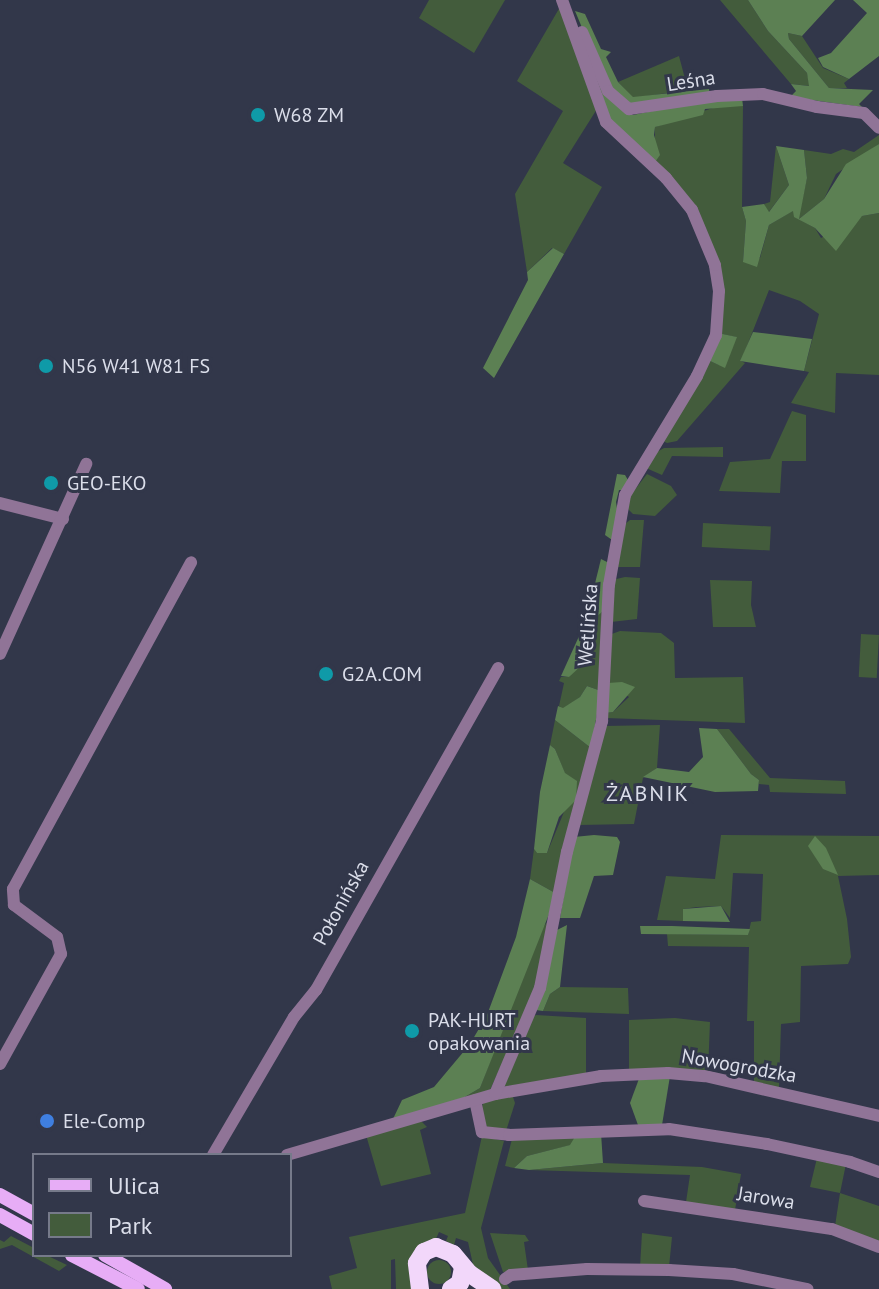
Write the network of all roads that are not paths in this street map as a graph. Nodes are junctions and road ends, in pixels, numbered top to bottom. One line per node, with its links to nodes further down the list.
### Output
1 (564, 0): 2 (street, Leśna); 11 (street, Wetlińska)
2 (879, 128)
3 (86, 464): 5 (street)
4 (0, 503): 5 (street)
5 (63, 519): 7 (street)
6 (191, 562): 10 (street)
7 (6, 625): 8 (street)
8 (0, 654)
9 (498, 668): 14 (street, Połonińska)
10 (0, 1064)
11 (495, 1094): 12 (street); 13 (street, Nowogrodzka)
12 (475, 1100): 15 (street); 16 (street)
13 (879, 1116)
14 (214, 1153)
15 (292, 1154)
16 (879, 1172)
17 (0, 1195): 19 (main road)
18 (644, 1201): 22 (street, Jarowa)
19 (32, 1213)
20 (2, 1220): 21 (main road)
21 (32, 1233)
22 (879, 1247)
23 (76, 1257): 29 (main road)
24 (111, 1257): 30 (main road)
25 (463, 1267): 26 (highway); 27 (highway); 28 (highway)
26 (498, 1284): 31 (street)
27 (422, 1286)
28 (455, 1288)
29 (138, 1289)
30 (165, 1289)
31 (807, 1289)

